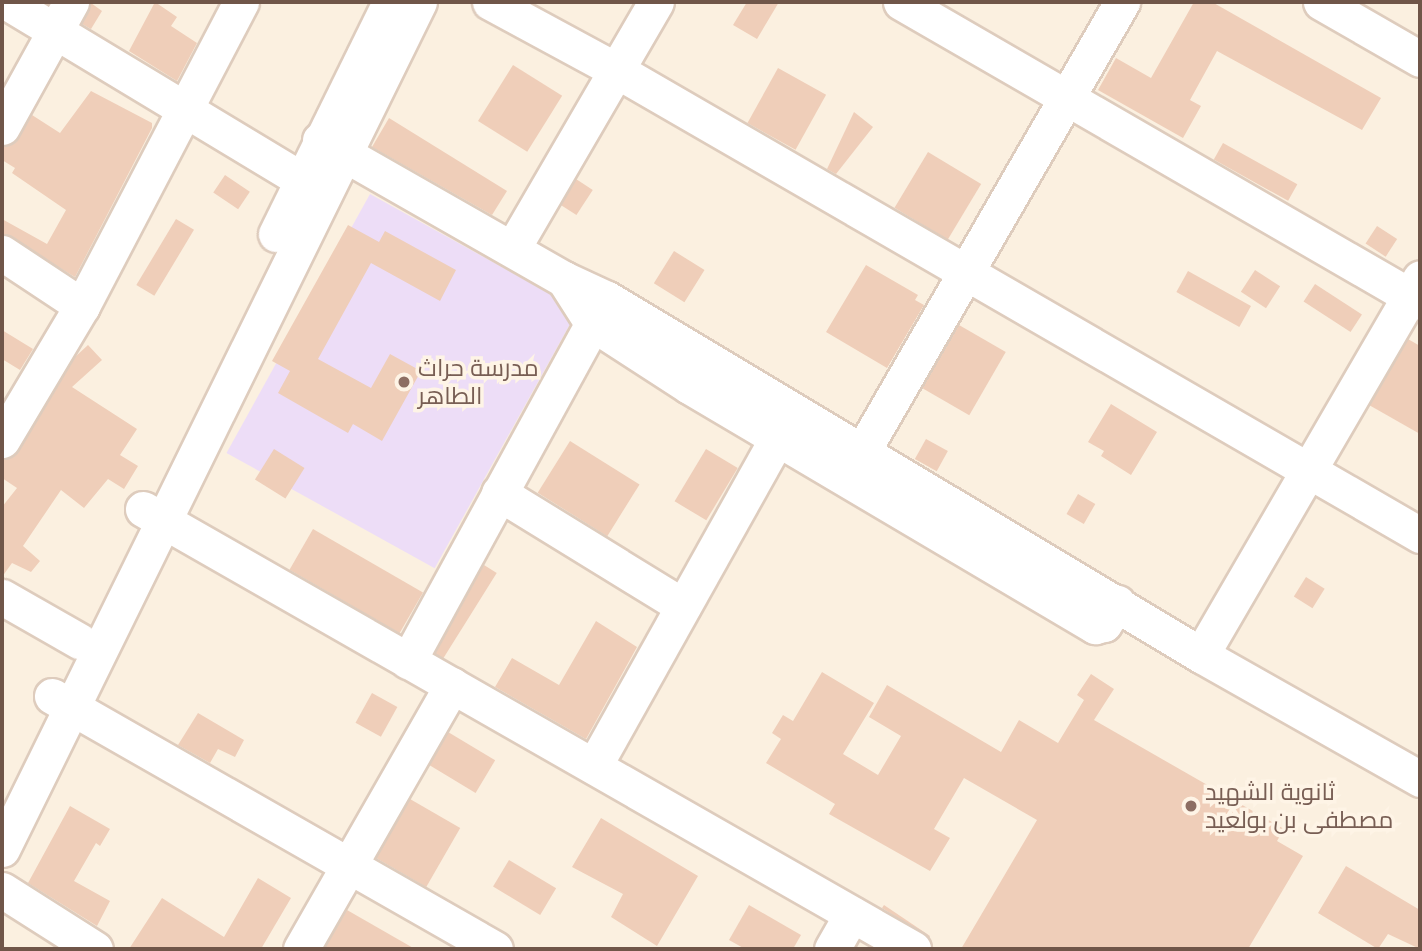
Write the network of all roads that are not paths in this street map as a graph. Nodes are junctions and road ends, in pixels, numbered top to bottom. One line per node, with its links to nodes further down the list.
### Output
1 (7, 2): 10 (street)
2 (71, 2): 10 (street)
3 (241, 2): 14 (street)
4 (490, 2): 12 (street)
5 (656, 2): 12 (street)
6 (901, 2): 13 (street)
7 (1122, 2): 13 (street)
8 (1321, 2): 11 (street)
9 (403, 5): 16 (street)
10 (54, 32): 14 (street); 15 (street)
11 (1420, 59)
12 (617, 70): 18 (street); 20 (street)
13 (1067, 97): 20 (street); 21 (street)
14 (184, 109): 17 (street); 22 (street)
15 (2, 127)
16 (331, 146): 17 (street); 18 (street)
17 (312, 186): 29 (street)
18 (514, 246): 23 (street)
19 (2, 253): 22 (street)
20 (968, 272): 26 (street); 27 (street)
21 (1417, 292): 27 (street)
22 (82, 306): 25 (street)
23 (600, 311): 24 (street); 28 (street)
24 (785, 424): 26 (street); 32 (street)
25 (2, 440)
26 (855, 465): 34 (street)
27 (1307, 471): 30 (street); 34 (street)
28 (499, 494): 32 (street); 35 (street)
29 (153, 514): 33 (street); 35 (street); 37 (street)
30 (1420, 535)
31 (2, 597): 33 (street)
32 (683, 606): 38 (street)
33 (79, 642): 37 (street)
34 (1201, 655): 39 (street)
35 (408, 661): 36 (street)
36 (452, 685): 38 (street); 42 (street)
37 (61, 701): 40 (street); 41 (street); 42 (street)
38 (594, 766): 44 (street)
39 (1420, 779)
40 (2, 800)
41 (2, 849)
42 (350, 865): 46 (street); 47 (street)
43 (2, 890): 45 (street)
44 (852, 915): 48 (street); 49 (street)
45 (95, 949)
46 (302, 949)
47 (495, 949)
48 (832, 949)
49 (913, 949)

